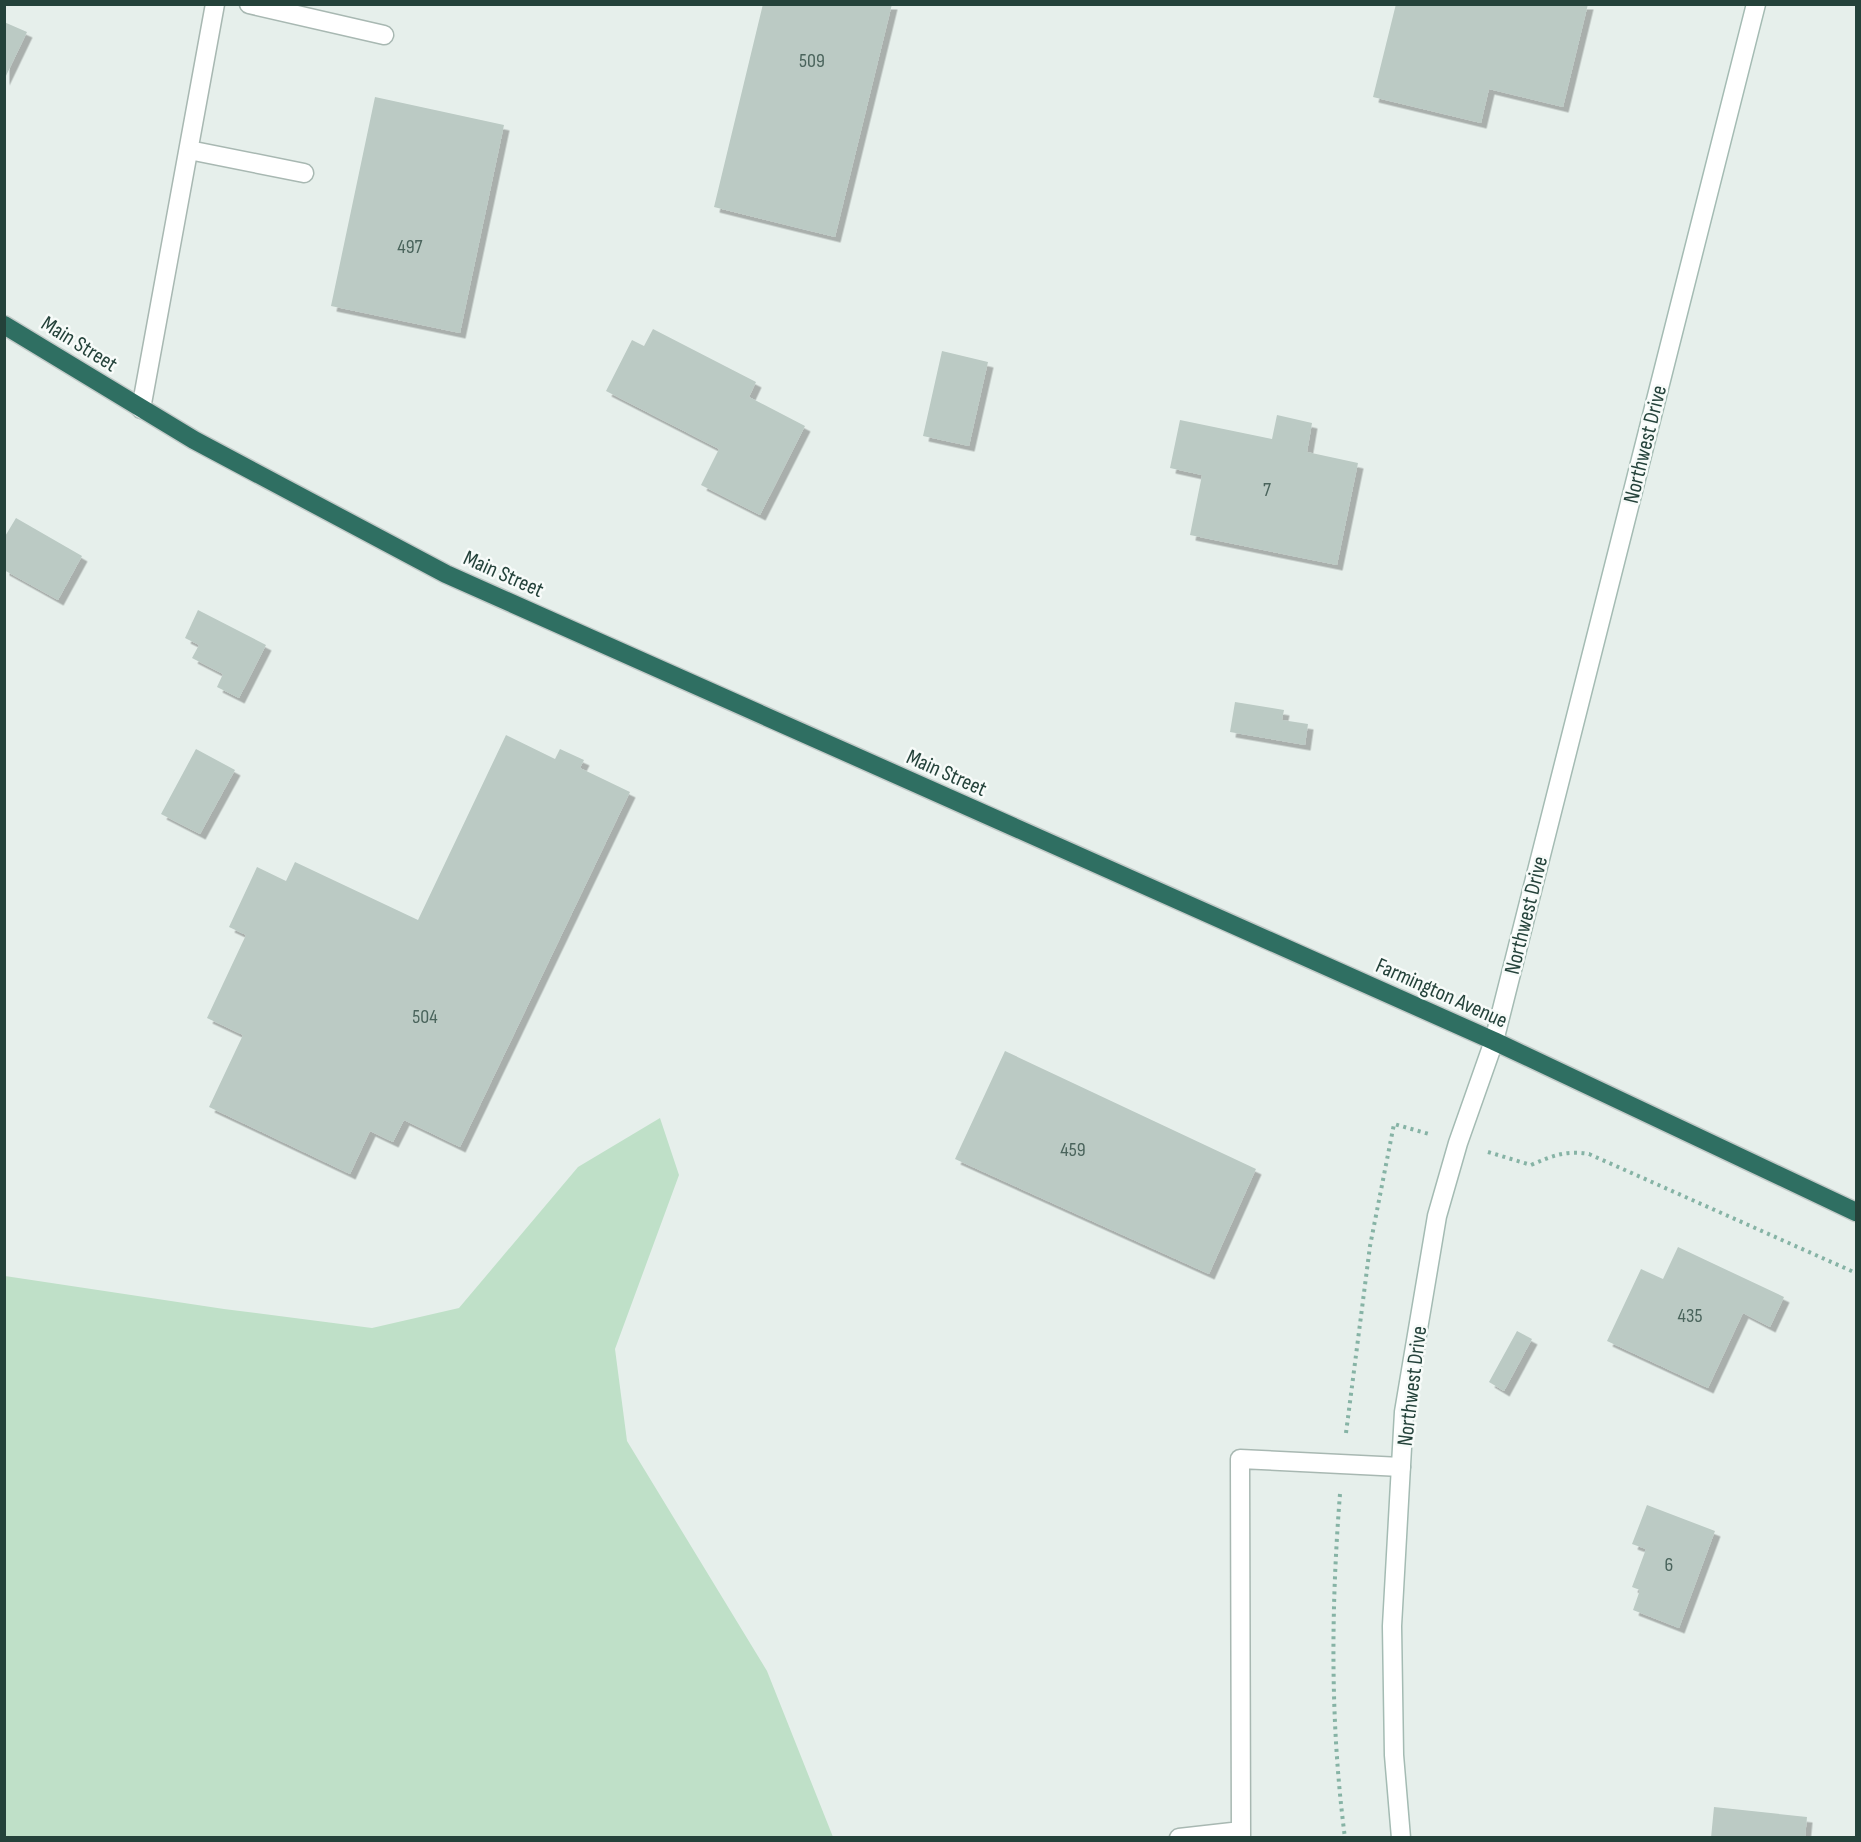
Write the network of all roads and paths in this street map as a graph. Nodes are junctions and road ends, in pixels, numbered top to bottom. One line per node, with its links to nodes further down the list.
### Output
1 (215, 4): 5 (main road)
2 (249, 4): 4 (main road)
3 (1756, 4): 10 (main road, Northwest Drive)
4 (384, 35)
5 (189, 150): 6 (main road); 8 (main road)
6 (304, 173)
7 (4, 325): 8 (highway, Main Street)
8 (141, 409): 9 (highway, Main Street)
9 (1005, 824): 10 (highway, Farmington Avenue)
10 (1494, 1041): 12 (highway, Farmington Avenue); 14 (main road, Northwest Drive)
11 (1531, 1164): 13 (path)
12 (1857, 1212)
13 (1857, 1273)
14 (1401, 1467): 15 (main road); 17 (main road, Northwest Drive)
15 (1241, 1834): 16 (main road)
16 (1179, 1838)
17 (1401, 1838)

